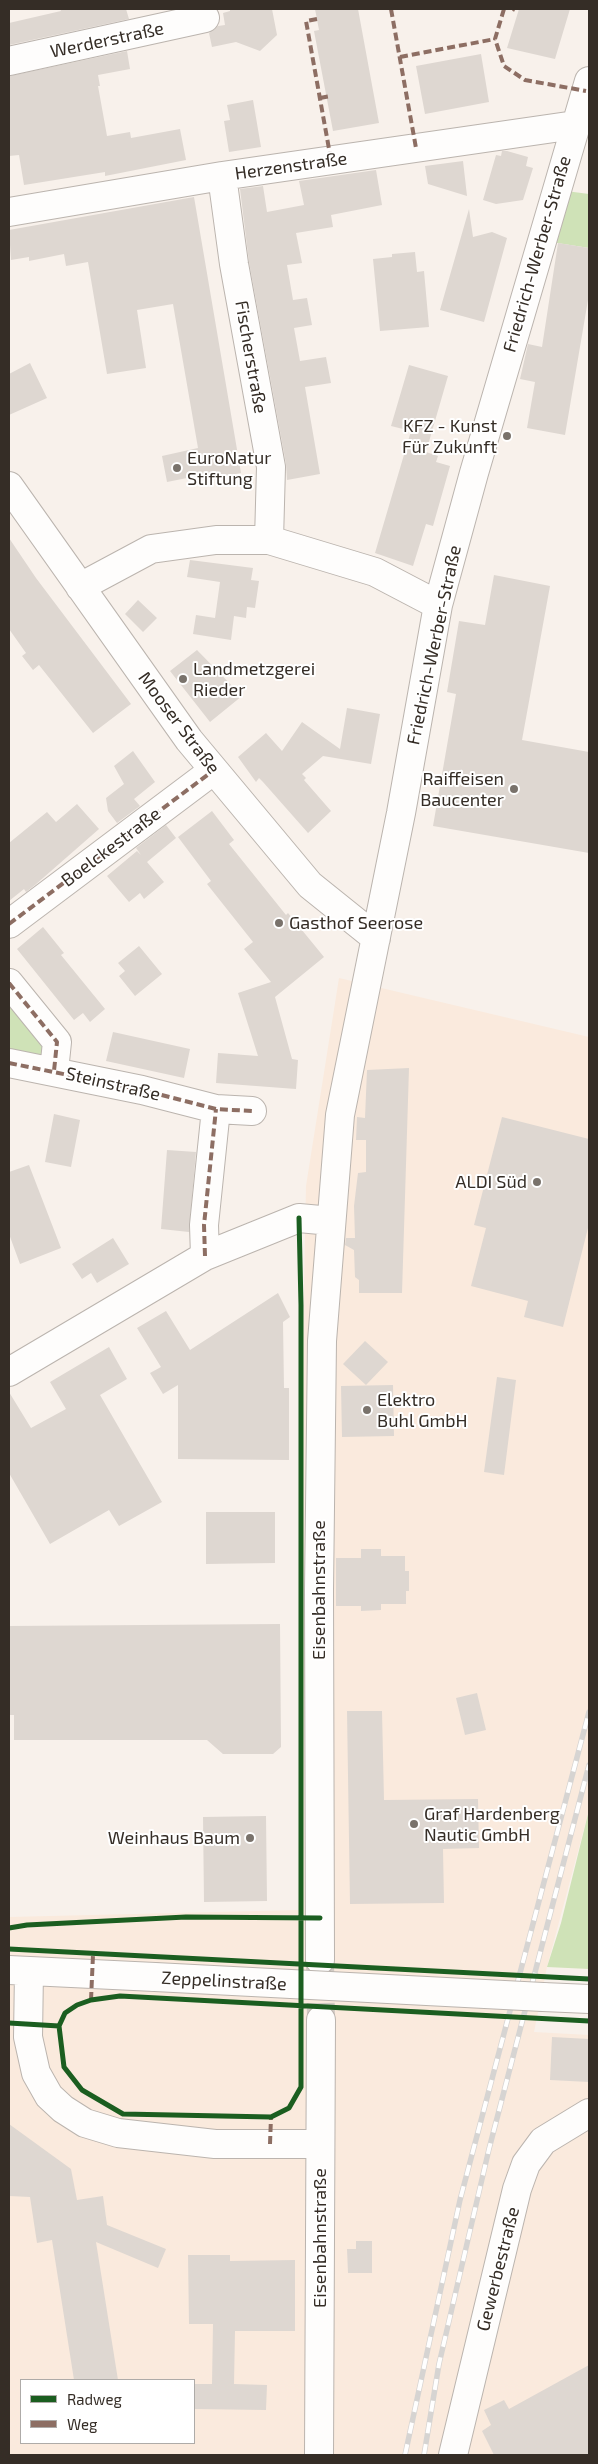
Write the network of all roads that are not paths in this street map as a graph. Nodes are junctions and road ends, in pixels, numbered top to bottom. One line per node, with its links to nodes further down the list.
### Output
1 (205, 18): 2 (street, Werderstraße)
2 (9, 61)
3 (589, 81): 4 (street, Friedrich-Werber-Straße)
4 (575, 125): 5 (street, Herzenstraße); 10 (street, Friedrich-Werber-Straße)
5 (222, 176): 6 (street, Herzenstraße); 8 (street, Fischerstraße)
6 (9, 212)
7 (9, 486): 9 (street, Mooser Straße)
8 (268, 540): 9 (street); 10 (street)
9 (80, 588): 11 (street, Mooser Straße)
10 (438, 605): 13 (street, Friedrich-Werber-Straße)
11 (214, 770): 12 (street, Boelckestraße); 13 (street, Mooser Straße)
12 (9, 924)
13 (376, 938): 19 (street, Friedrich-Werber-Straße)
14 (9, 983): 16 (street)
15 (9, 1063): 16 (street, Steinstraße)
16 (54, 1071): 17 (street, Steinstraße)
17 (216, 1109): 18 (street, Steinstraße); 20 (street)
18 (252, 1111)
19 (331, 1221): 20 (street); 22 (street, Eisenbahnstraße)
20 (205, 1256): 21 (street)
21 (9, 1372)
22 (320, 1960)
23 (19, 1971): 24 (street, Zeppelinstraße, bridge); 27 (street)
24 (589, 1999)
25 (321, 2020): 27 (street, Eisenbahnstraße)
26 (589, 2113): 29 (street, Gewerbestraße)
27 (320, 2144): 28 (street, Eisenbahnstraße)
28 (319, 2455)
29 (453, 2455)

